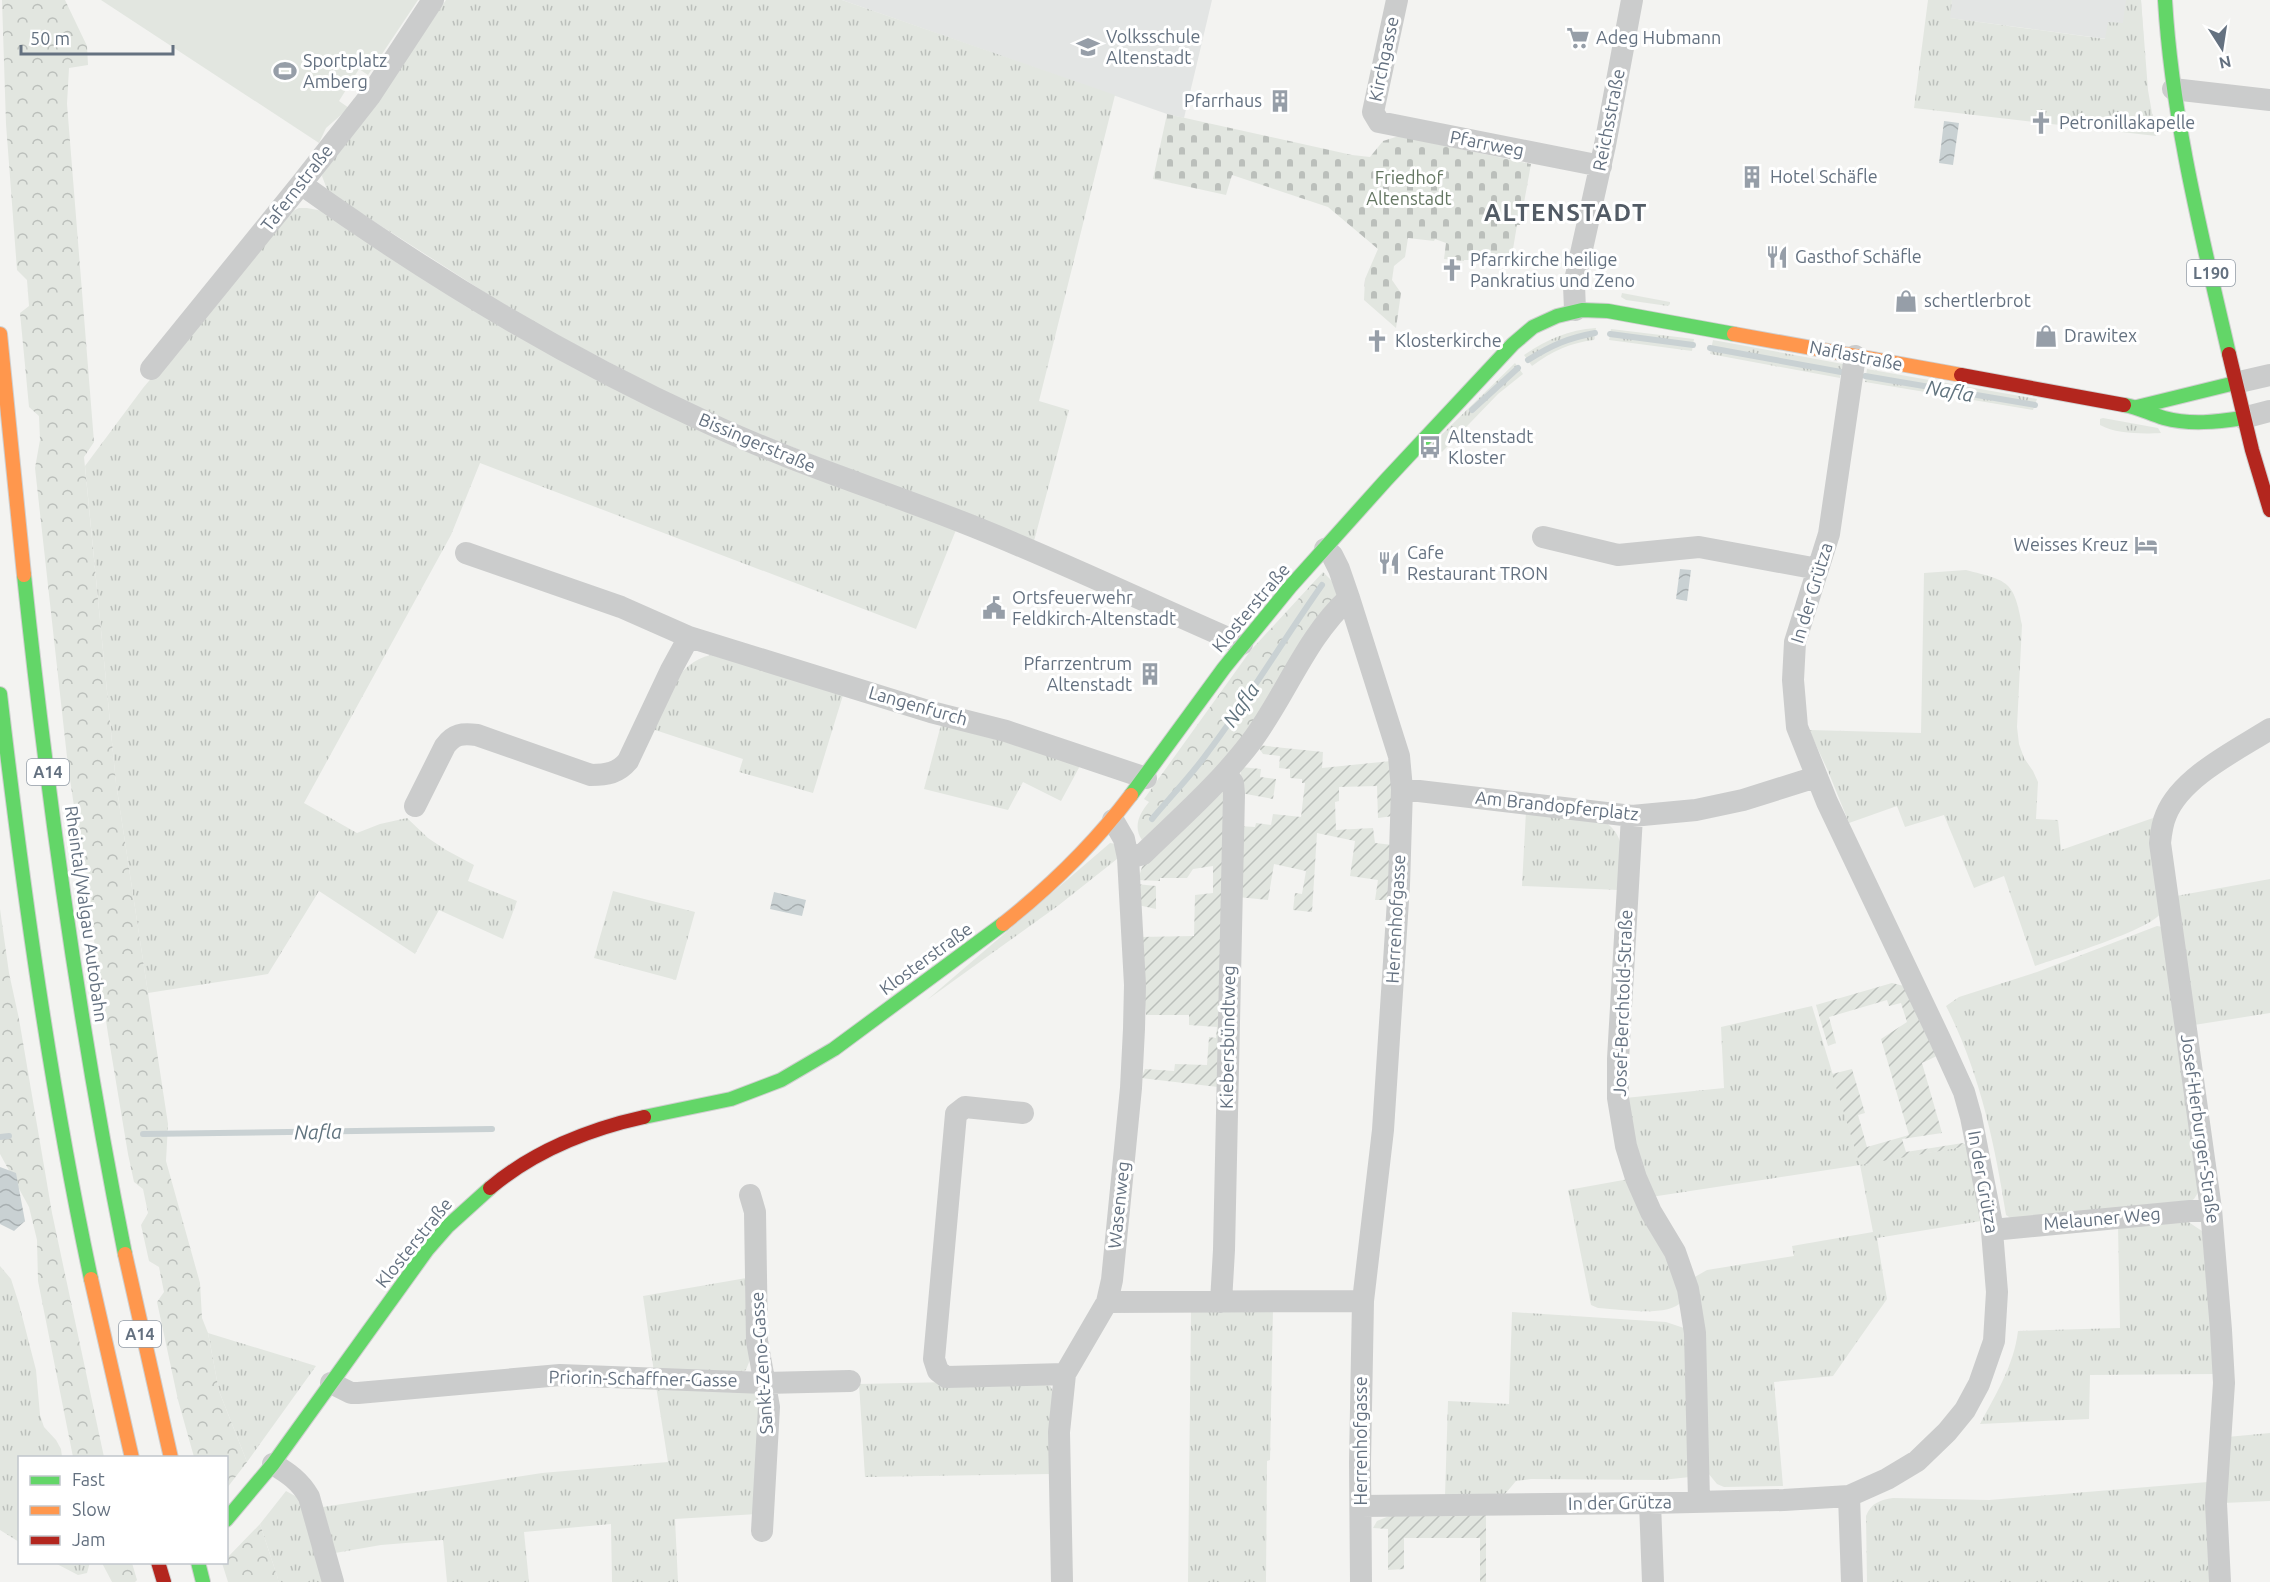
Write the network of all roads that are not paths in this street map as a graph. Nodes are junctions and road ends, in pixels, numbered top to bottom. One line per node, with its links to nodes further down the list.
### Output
1 (433, 0): 9 (street, Tafernstraße)
2 (1632, 0): 8 (street, Reichsstraße)
3 (2165, 0): 5 (main road, L190)
4 (1393, 1): 7 (street, Kirchgasse)
5 (2173, 89): 6 (street); 15 (main road, L190)
6 (2270, 100)
7 (1375, 118): 8 (street, Pfarrweg)
8 (1601, 166): 10 (street, Reichsstraße)
9 (301, 184): 13 (street, Tafernstraße); 25 (street, Bissingerstraße)
10 (1575, 310): 12 (main road, Naflastraße); 20 (main road, Klosterstraße)
11 (0, 334): 48 (main road, Rheintal/Walgau Autobahn / A14)
12 (1855, 356): 16 (main road, Naflastraße); 22 (street, In der Grütza)
13 (151, 369)
14 (2270, 375): 15 (street)
15 (2239, 400): 16 (main road, Naflastraße); 16 (main road, Naflastraße); 17 (street, Naflastraße); 18 (main road, L190)
16 (2137, 407)
17 (2270, 411)
18 (2270, 510)
19 (1543, 537): 22 (street)
20 (1325, 549): 23 (street, Herrenhofgasse); 25 (main road, Klosterstraße)
21 (465, 553): 24 (street, Langenfurch)
22 (1818, 569): 29 (street, In der Grütza)
23 (1349, 598): 28 (street); 31 (street, Herrenhofgasse)
24 (689, 637): 30 (street, Langenfurch); 32 (street)
25 (1242, 644): 30 (main road, Klosterstraße)
26 (0, 694): 47 (main road, A14)
27 (2270, 729): 38 (street, Josef-Herburger-Straße)
28 (1226, 773): 35 (street); 42 (street, Kiebersbündtweg)
29 (1816, 777): 33 (street, Am Brandopferplatz); 39 (street, In der Grütza)
30 (1146, 778): 34 (main road, Klosterstraße)
31 (1402, 789): 33 (street, Am Brandopferplatz); 40 (street, Herrenhofgasse)
32 (415, 806)
33 (1632, 816): 51 (street, Josef-Berchtold-Straße)
34 (1113, 820): 35 (street, Wasenweg); 45 (main road, Klosterstraße)
35 (1128, 858): 41 (street, Wasenweg)
36 (1023, 1113): 43 (street)
37 (750, 1195): 46 (street, Sankt-Zeno-Gasse)
38 (2211, 1209): 39 (street, Melauner Weg); 65 (street, Josef-Herburger-Straße)
39 (1992, 1230): 50 (street, In der Grütza)
40 (1363, 1301): 42 (street); 53 (street, Herrenhofgasse)
41 (1107, 1302): 42 (street); 43 (street, Wasenweg)
42 (1221, 1302)
43 (1065, 1374): 61 (street, Wasenweg)
44 (850, 1381): 46 (street, Priorin-Schaffner-Gasse)
45 (331, 1383): 46 (street, Priorin-Schaffner-Gasse); 49 (main road, Klosterstraße)
46 (765, 1383): 55 (street, Sankt-Zeno-Gasse)
47 (132, 1456)
48 (170, 1456)
49 (273, 1464): 54 (main road, Klosterstraße); 60 (street)
50 (1849, 1496): 51 (street, In der Grütza); 64 (street)
51 (1699, 1500): 52 (street, In der Grütza)
52 (1650, 1503): 53 (street, In der Grütza); 63 (street)
53 (1360, 1506): 62 (street, Herrenhofgasse)
54 (228, 1518)
55 (762, 1531)
56 (159, 1564): 58 (main road)
57 (198, 1564): 59 (main road)
58 (167, 1580)
59 (203, 1581)
60 (333, 1582)
61 (1062, 1582)
62 (1361, 1582)
63 (1653, 1582)
64 (1852, 1582)
65 (2220, 1582)

